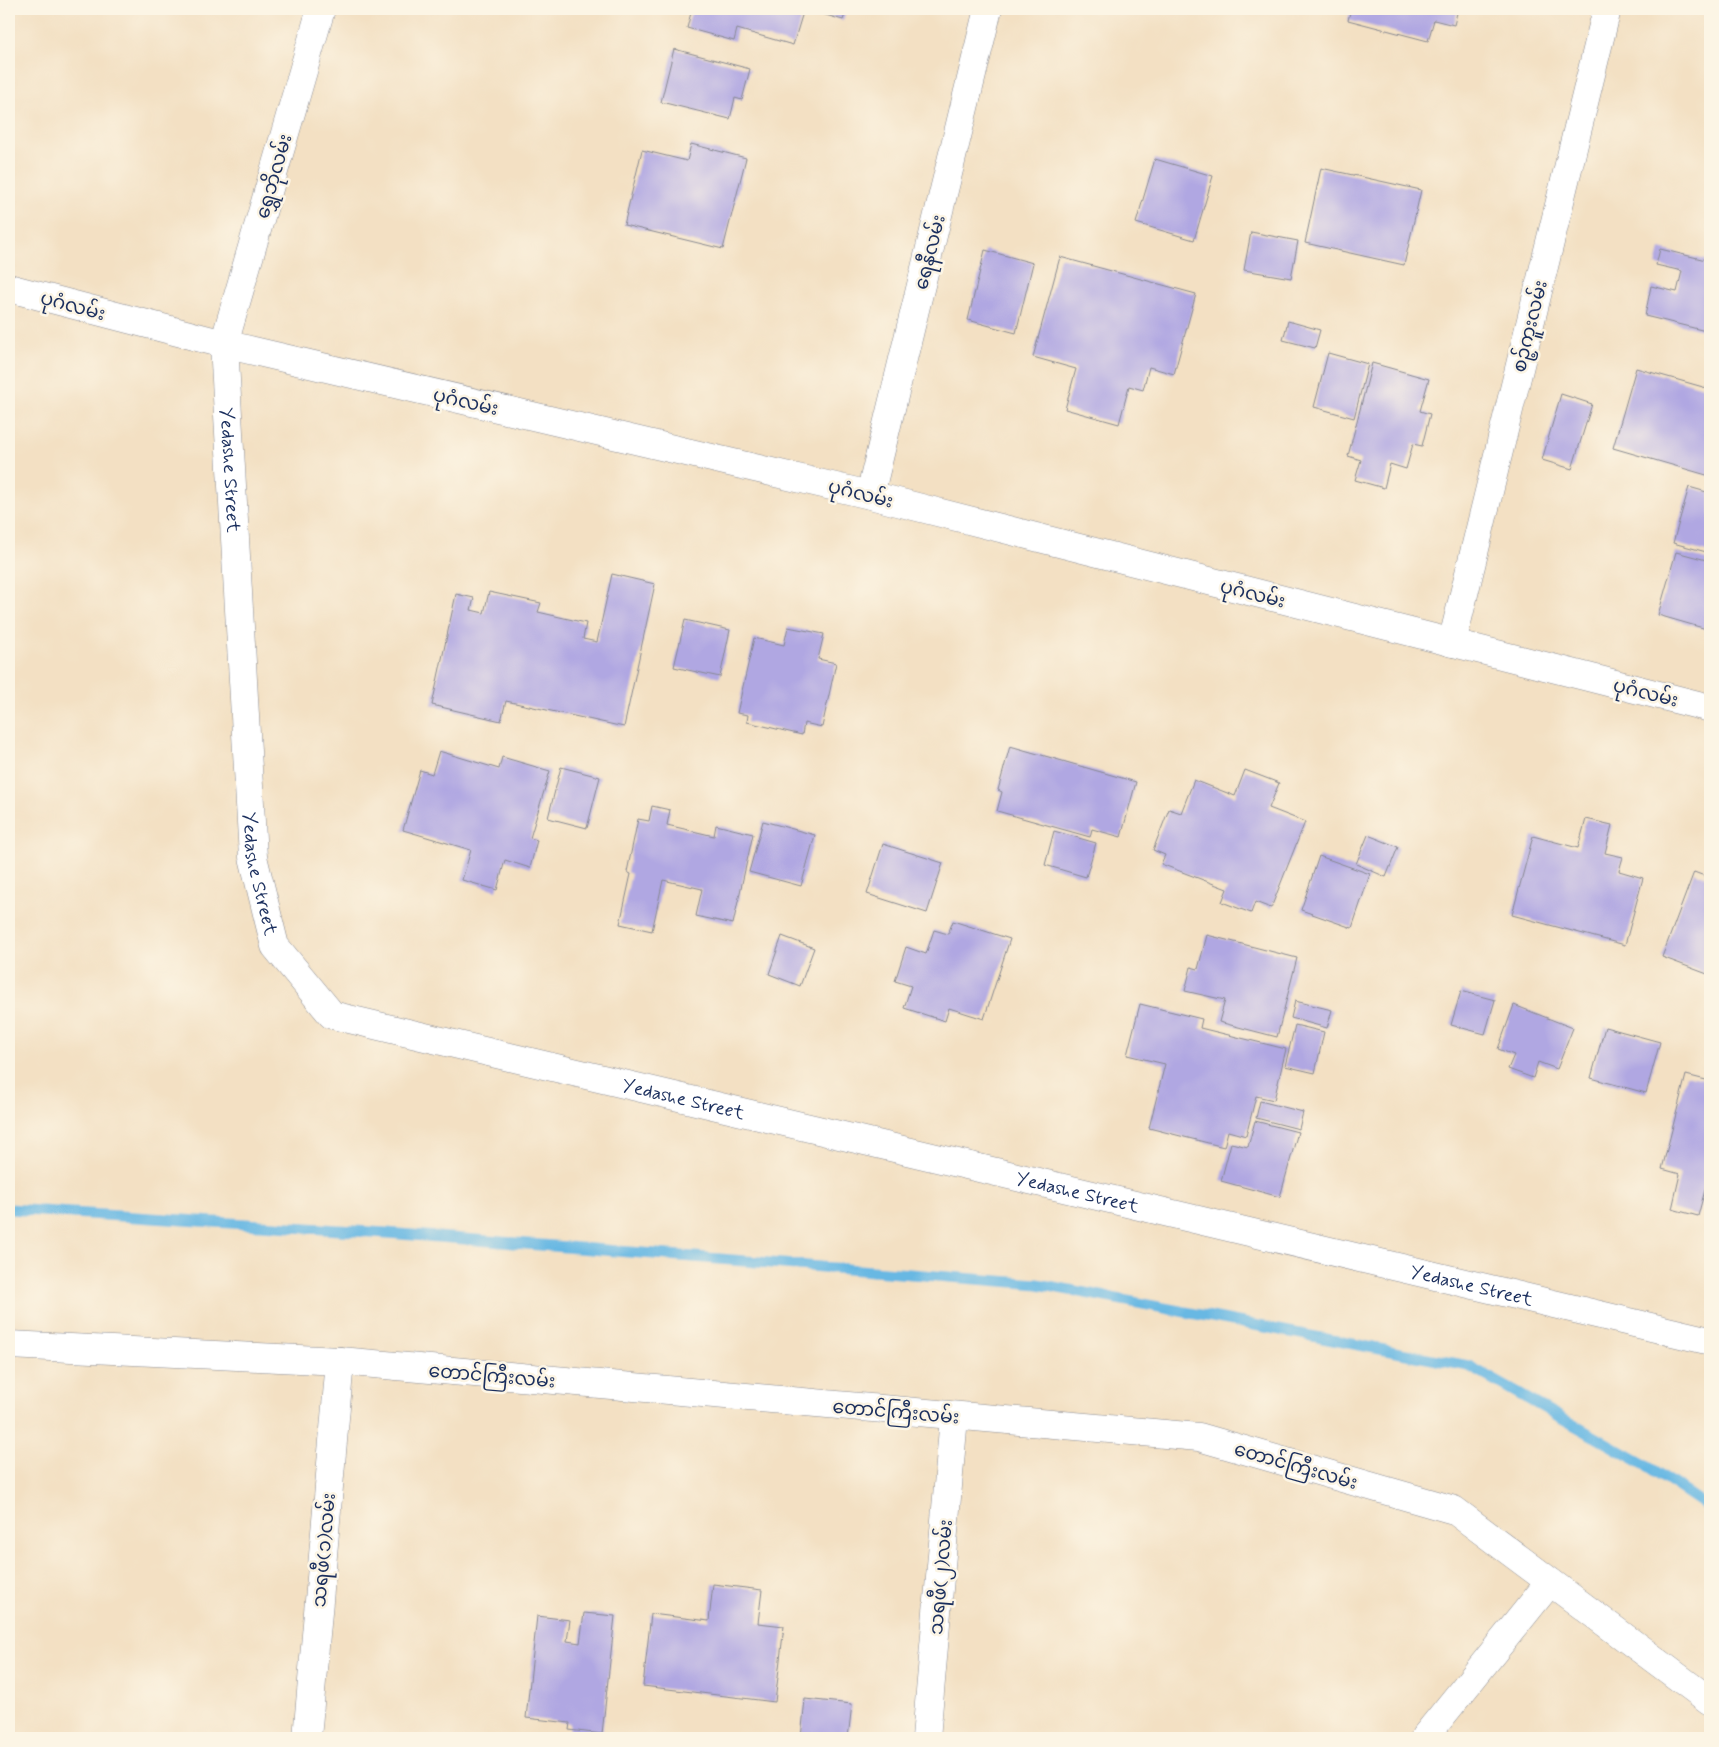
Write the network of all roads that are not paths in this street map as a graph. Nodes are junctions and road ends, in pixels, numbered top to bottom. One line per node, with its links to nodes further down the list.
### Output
1 (321, 9): 5 (street, ရွှေဘိုလမ်း)
2 (988, 9): 6 (street, ရေနီလမ်း)
3 (1607, 9): 7 (street, စဉ့်ကူးလမ်း)
4 (9, 288): 5 (street, ပုဂံလမ်း)
5 (224, 344): 6 (street, ပုဂံလမ်း); 9 (street, Yedashe Street)
6 (870, 495): 7 (street, ပုဂံလမ်း)
7 (1452, 643): 8 (street, ပုဂံလမ်း)
8 (1710, 708)
9 (1710, 1341)
10 (9, 1345): 11 (street, တောင်ကြီးလမ်း)
11 (340, 1361): 12 (street, တောင်ကြီးလမ်း); 15 (street, သရဖီ(၁)လမ်း)
12 (954, 1417): 13 (street, တောင်ကြီးလမ်း); 16 (street, သရဖီ(၂)လမ်း)
13 (1550, 1582): 14 (street, တောင်ကြီးလမ်း); 17 (street)
14 (1710, 1701)
15 (307, 1738)
16 (926, 1738)
17 (1424, 1738)

